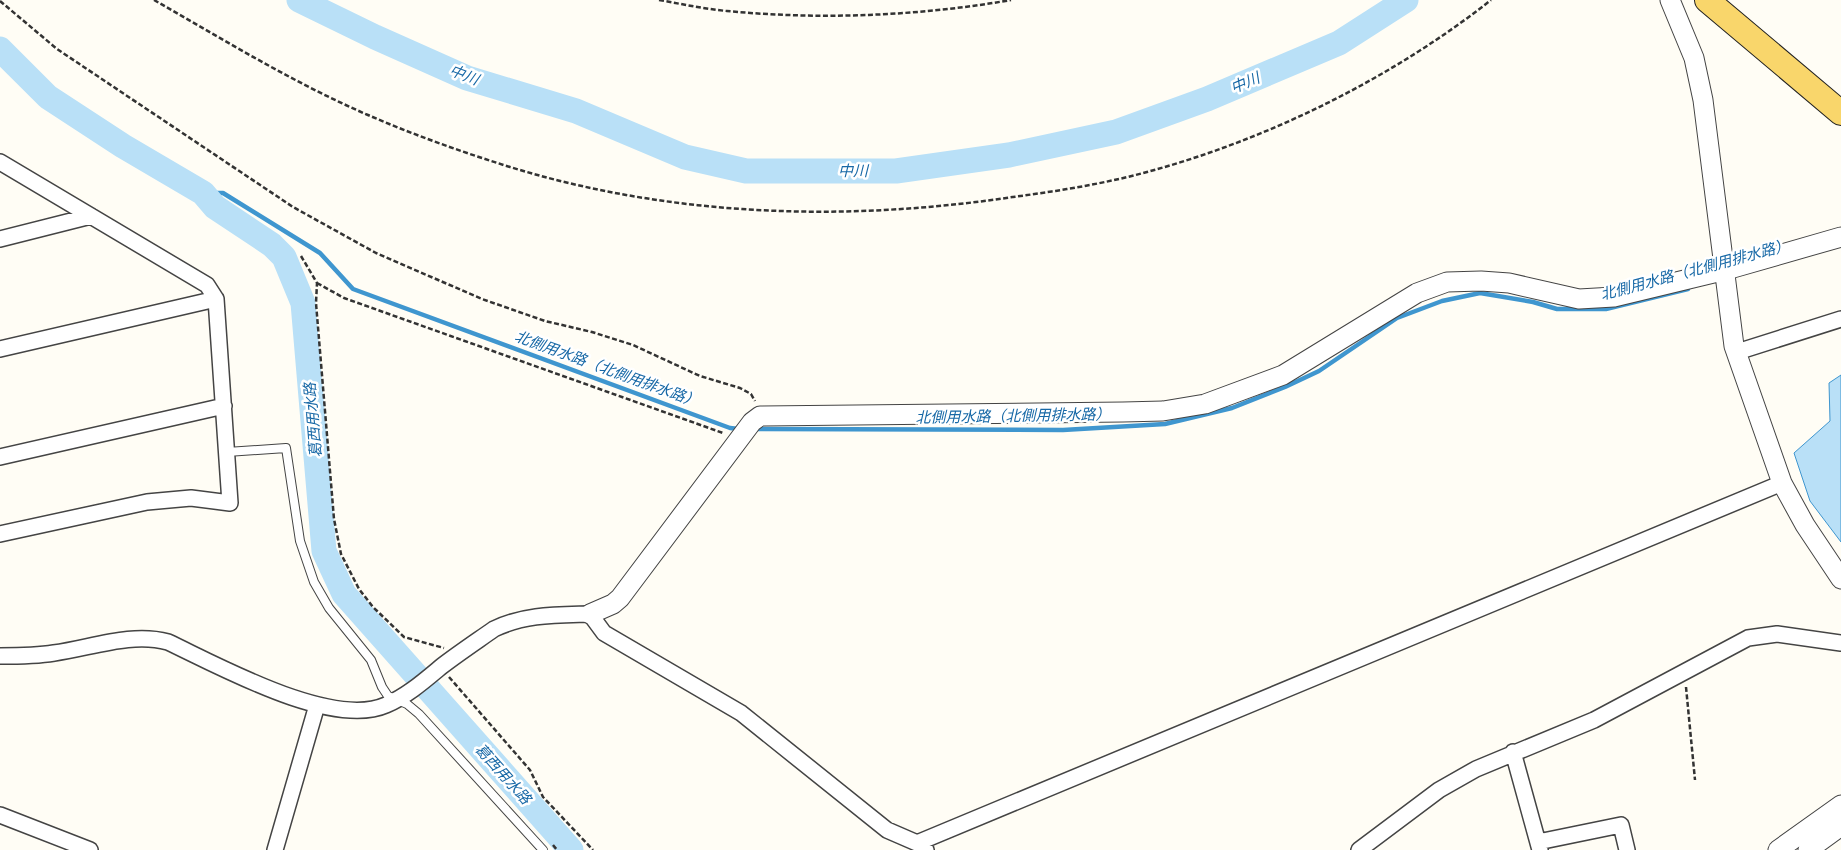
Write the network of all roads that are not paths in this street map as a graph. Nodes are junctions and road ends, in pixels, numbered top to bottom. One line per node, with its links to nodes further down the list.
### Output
1 (1670, 0): 10 (street)
2 (1707, 0): 5 (main road)
3 (1729, 0): 4 (main road)
4 (1841, 94)
5 (1841, 113)
6 (0, 162): 7 (street)
7 (91, 216): 9 (street); 11 (street)
8 (1841, 237): 10 (street)
9 (0, 239)
10 (1727, 276): 14 (street); 21 (street)
11 (216, 299): 13 (street); 15 (street)
12 (1841, 319): 14 (street)
13 (0, 349)
14 (1737, 352): 18 (street)
15 (224, 406): 16 (street); 17 (street)
16 (227, 452): 19 (street); 24 (lane)
17 (0, 457)
18 (1782, 483): 20 (street); 30 (street)
19 (0, 534)
20 (1841, 578)
21 (590, 614): 24 (street); 30 (street)
22 (1841, 643): 26 (street)
23 (0, 656): 25 (street)
24 (395, 701): 25 (street); 34 (lane)
25 (317, 705): 33 (street)
26 (1513, 752): 31 (street); 35 (street)
27 (1841, 805): 37 (street)
28 (0, 815): 32 (street)
29 (1841, 826): 38 (street)
30 (921, 846)
31 (1539, 846): 36 (street)
32 (90, 850)
33 (275, 850)
34 (543, 850)
35 (1359, 850)
36 (1627, 850)
37 (1778, 850)
38 (1808, 850)

